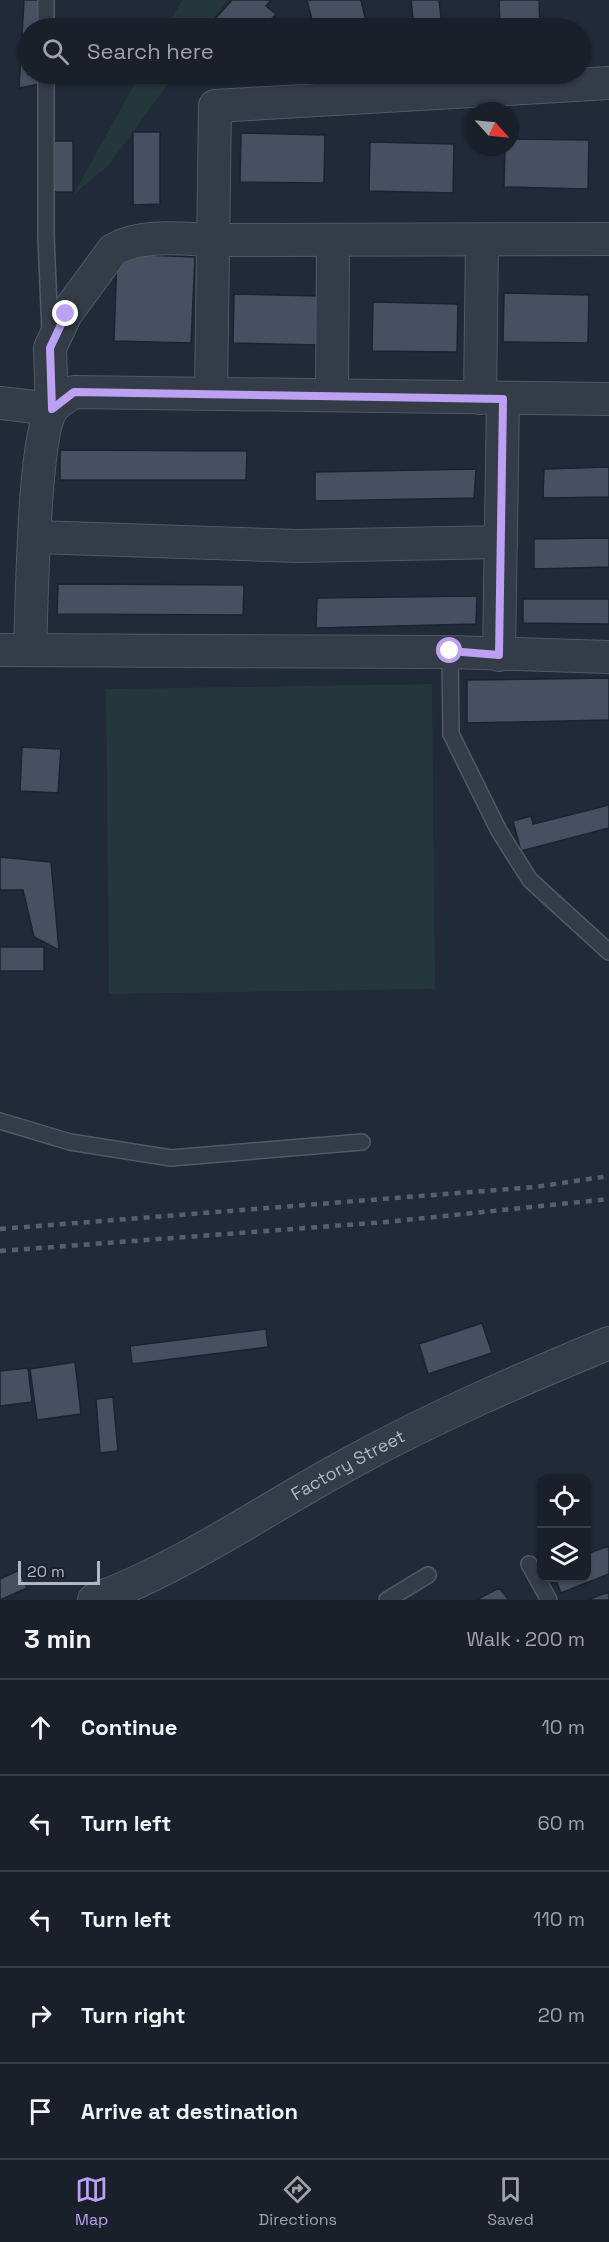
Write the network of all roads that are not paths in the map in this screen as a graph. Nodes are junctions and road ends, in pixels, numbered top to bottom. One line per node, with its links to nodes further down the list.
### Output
1 (46, 0): 2 (lane)
2 (46, 18)
3 (609, 83): 6 (street)
4 (46, 84): 9 (lane)
5 (609, 239): 8 (street)
6 (213, 240): 7 (street); 9 (street); 10 (street)
7 (333, 240): 8 (street); 11 (street)
8 (483, 240): 12 (street)
9 (50, 348): 15 (street)
10 (211, 393): 11 (street); 15 (street)
11 (332, 394): 12 (street)
12 (491, 398): 13 (street); 17 (street)
13 (609, 399)
14 (0, 403): 15 (street)
15 (52, 409): 16 (street)
16 (36, 537): 17 (street); 18 (street)
17 (501, 542): 20 (street)
18 (15, 650): 19 (street)
19 (450, 651): 20 (street); 22 (lane)
20 (499, 655): 21 (street)
21 (609, 657)
22 (609, 952)
23 (0, 1121): 24 (lane)
24 (362, 1142)
25 (609, 1343): 28 (street, Factory Street)
26 (529, 1564): 30 (lane)
27 (428, 1575): 29 (lane)
28 (109, 1598)
29 (387, 1600)
30 (549, 1600)

